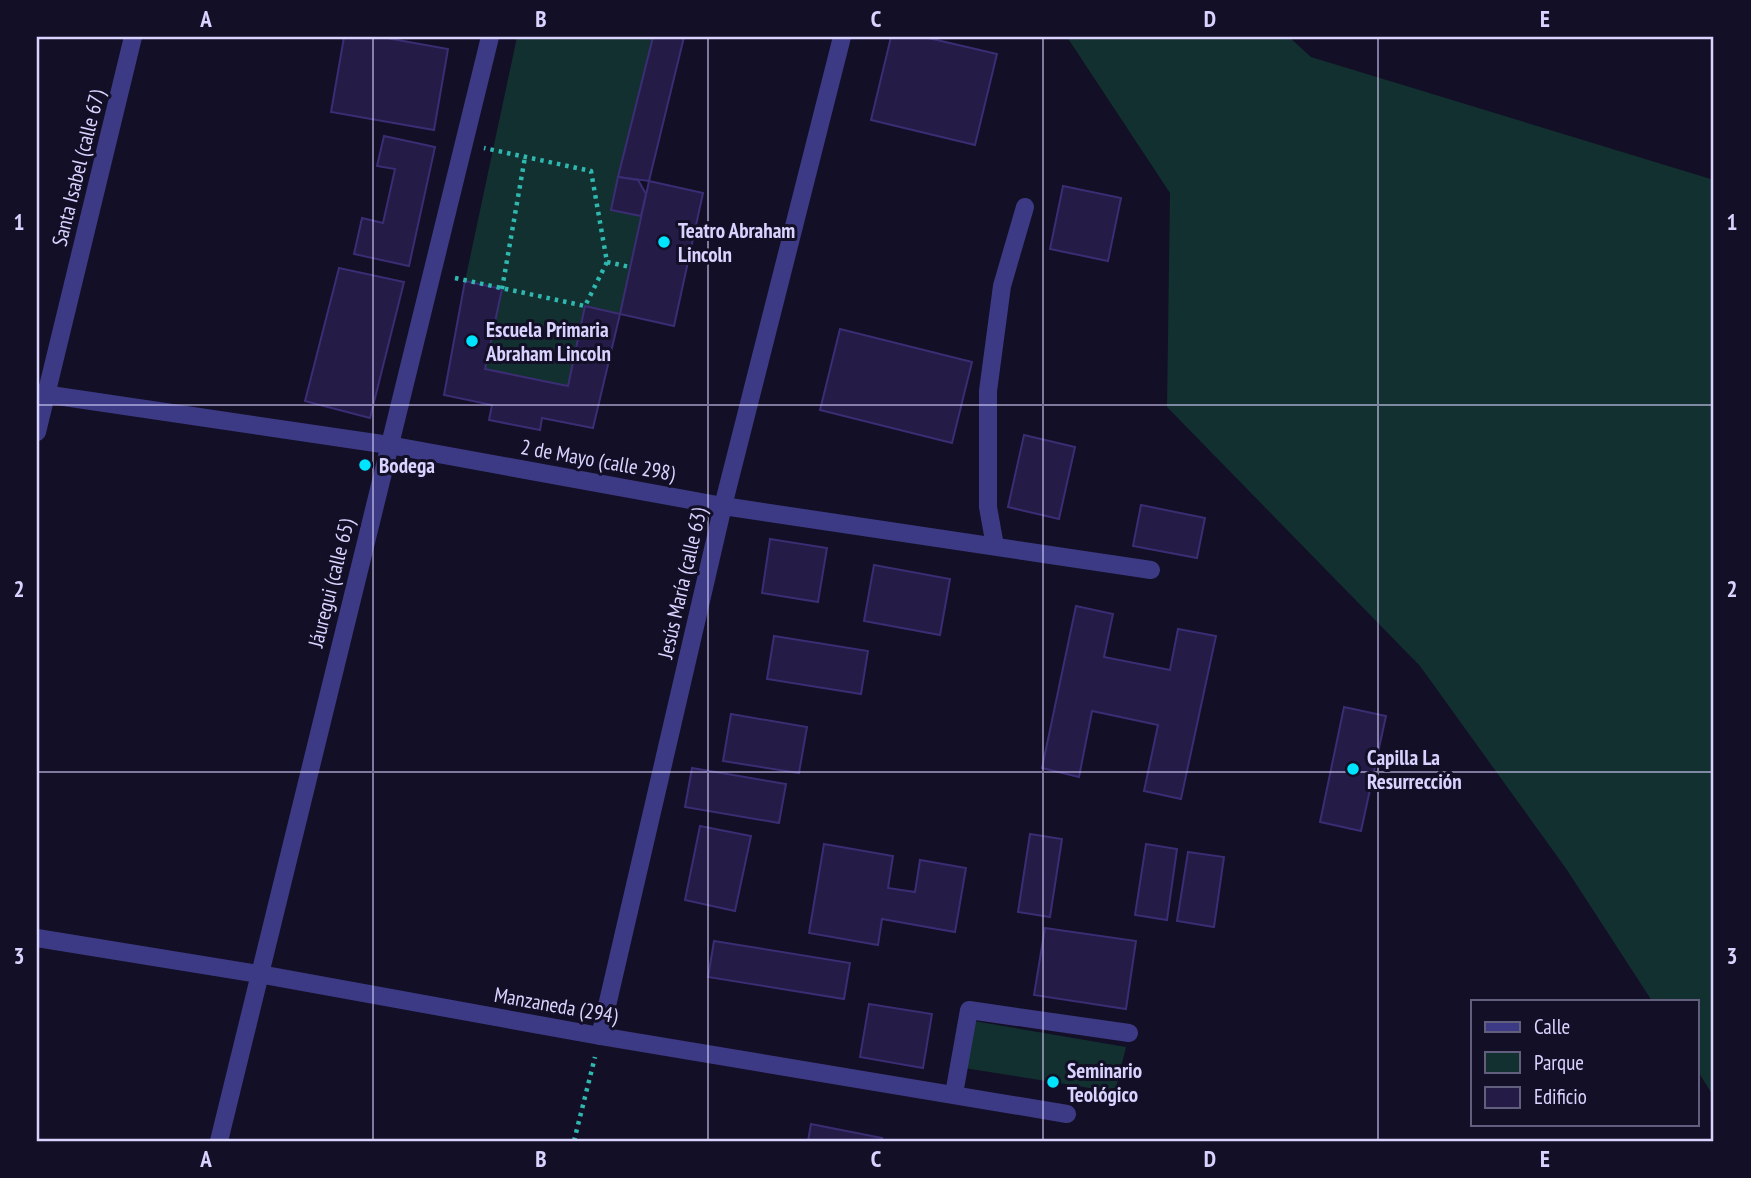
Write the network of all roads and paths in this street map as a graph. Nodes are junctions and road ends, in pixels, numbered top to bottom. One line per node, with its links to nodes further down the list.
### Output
1 (133, 37): 11 (street, Santa Isabel (calle 67))
2 (490, 37): 4 (street, Jáuregui (calle 65))
3 (842, 37): 14 (street, Jesús María (calle 63))
4 (463, 145): 5 (path); 9 (street, Jáuregui (calle 65))
5 (525, 157): 7 (path); 10 (path)
6 (1025, 207): 15 (street)
7 (607, 262): 8 (path); 10 (path)
8 (630, 267)
9 (432, 272): 10 (path); 13 (street, Jáuregui (calle 65))
10 (502, 289)
11 (42, 393): 12 (street, Santa Isabel (calle 67)); 13 (street, 2 de Mayo (calle 298))
12 (37, 432)
13 (388, 446): 14 (street, 2 de Mayo (calle 298)); 18 (street, Jáuregui (calle 65))
14 (723, 506): 15 (street, 2 de Mayo (calle 298)); 20 (street, Jesús María (calle 63))
15 (995, 546): 16 (street, 2 de Mayo (calle 298))
16 (1151, 570)
17 (37, 938): 18 (street, Manzaneda (294))
18 (259, 974): 20 (street, Manzaneda (294)); 23 (street, Jáuregui (calle 65))
19 (1129, 1033): 21 (street)
20 (600, 1036): 21 (street, Manzaneda (294)); 24 (path)
21 (954, 1094): 22 (street, Manzaneda (294))
22 (1068, 1114)
23 (219, 1141)
24 (574, 1141)

